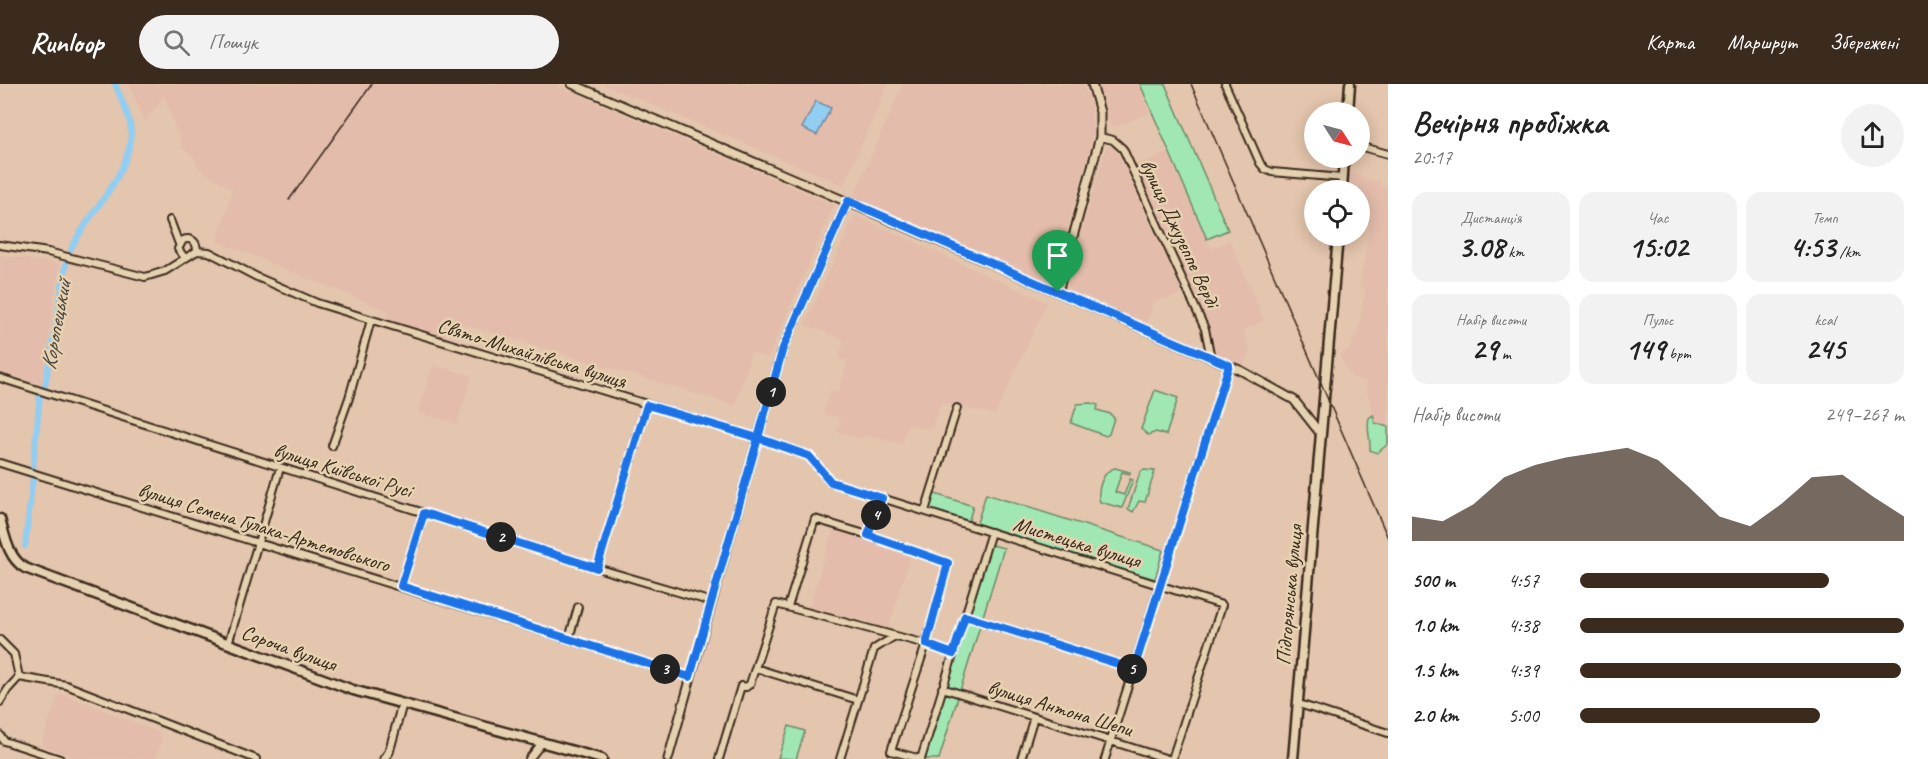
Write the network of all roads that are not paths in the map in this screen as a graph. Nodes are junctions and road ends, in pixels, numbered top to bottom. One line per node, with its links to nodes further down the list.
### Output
1 (572, 84): 11 (street)
2 (1092, 84): 6 (street)
3 (1225, 84): 10 (street)
4 (1350, 84): 5 (main road)
5 (1349, 102)
6 (1100, 137): 18 (street); 20 (street, вулиця Джузеппе Верді)
7 (1370, 149): 8 (street)
8 (1388, 154)
9 (1344, 168): 10 (main road)
10 (1343, 178)
11 (848, 201): 18 (street); 26 (street)
12 (170, 220): 13 (street)
13 (181, 242): 16 (street); 17 (street)
14 (0, 244): 17 (street)
15 (1337, 246): 25 (main road, Підгорянська вулиця)
16 (197, 251): 17 (street); 19 (street, Свято-Михайлівська вулиця)
17 (185, 258)
18 (1058, 292): 20 (street)
19 (371, 320): 23 (street, Свято-Михайлівська вулиця); 27 (street)
20 (1211, 358): 21 (street)
21 (1229, 365): 25 (street); 38 (street)
22 (0, 378): 29 (street, вулиця Київської Русі)
23 (647, 405): 26 (street, Свято-Михайлівська вулиця); 37 (street)
24 (957, 408): 31 (street)
25 (1320, 433): 57 (main road, Підгорянська вулиця)
26 (758, 438): 30 (street, Свято-Михайлівська вулиця); 40 (street)
27 (332, 446)
28 (0, 463): 36 (street, вулиця Семена Гулака-Артемовського)
29 (280, 468): 32 (street, вулиця Київської Русі); 36 (street)
30 (882, 498): 31 (street, Свято-Михайлівська вулиця); 35 (street)
31 (925, 511): 34 (street, Свято-Михайлівська вулиця)
32 (424, 513): 37 (street, вулиця Київської Русі); 39 (street)
33 (0, 519): 47 (main road, Сороча вулиця)
34 (991, 532): 38 (street, Мистецька вулиця); 43 (street)
35 (868, 535): 42 (street); 48 (street)
36 (258, 544): 39 (street, вулиця Семена Гулака-Артемовського); 47 (street)
37 (597, 568): 40 (street, вулиця Київської Русі)
38 (1160, 585): 51 (street); 77 (street, Мистецька вулиця)
39 (401, 586): 45 (street, вулиця Семена Гулака-Артемовського)
40 (712, 602): 53 (street)
41 (578, 607): 45 (street)
42 (788, 607): 44 (street); 50 (street)
43 (965, 616): 49 (street); 51 (street)
44 (895, 636): 48 (street); 55 (street)
45 (568, 639): 53 (street, вулиця Семена Гулака-Артемовського)
46 (0, 640): 52 (street)
47 (228, 644): 58 (main road, Сороча вулиця)
48 (926, 644): 49 (street); 64 (street)
49 (953, 654): 54 (street)
50 (755, 668): 55 (street); 71 (street)
51 (1134, 669): 62 (street)
52 (19, 677): 56 (street); 66 (street)
53 (690, 677): 70 (street)
54 (942, 688): 59 (street, вулиця Антона Шепи); 74 (street)
55 (858, 700): 72 (street)
56 (0, 702)
57 (1299, 704): 60 (street); 78 (main road, Підгорянська вулиця)
58 (402, 705): 63 (main road, Сороча вулиця); 67 (street)
59 (1034, 717): 62 (street, вулиця Антона Шепи); 75 (street)
60 (1388, 733)
61 (0, 735): 65 (street)
62 (1111, 741): 76 (street); 77 (street, вулиця Антона Шепи)
63 (542, 743): 68 (street); 69 (main road, Сороча вулиця)
64 (891, 751): 73 (street); 74 (street)
65 (60, 759)
66 (256, 759)
67 (384, 759)
68 (529, 759)
69 (602, 759)
70 (668, 759)
71 (720, 759)
72 (840, 759)
73 (889, 759)
74 (921, 759)
75 (1021, 759)
76 (1105, 759)
77 (1170, 759)
78 (1293, 759)

